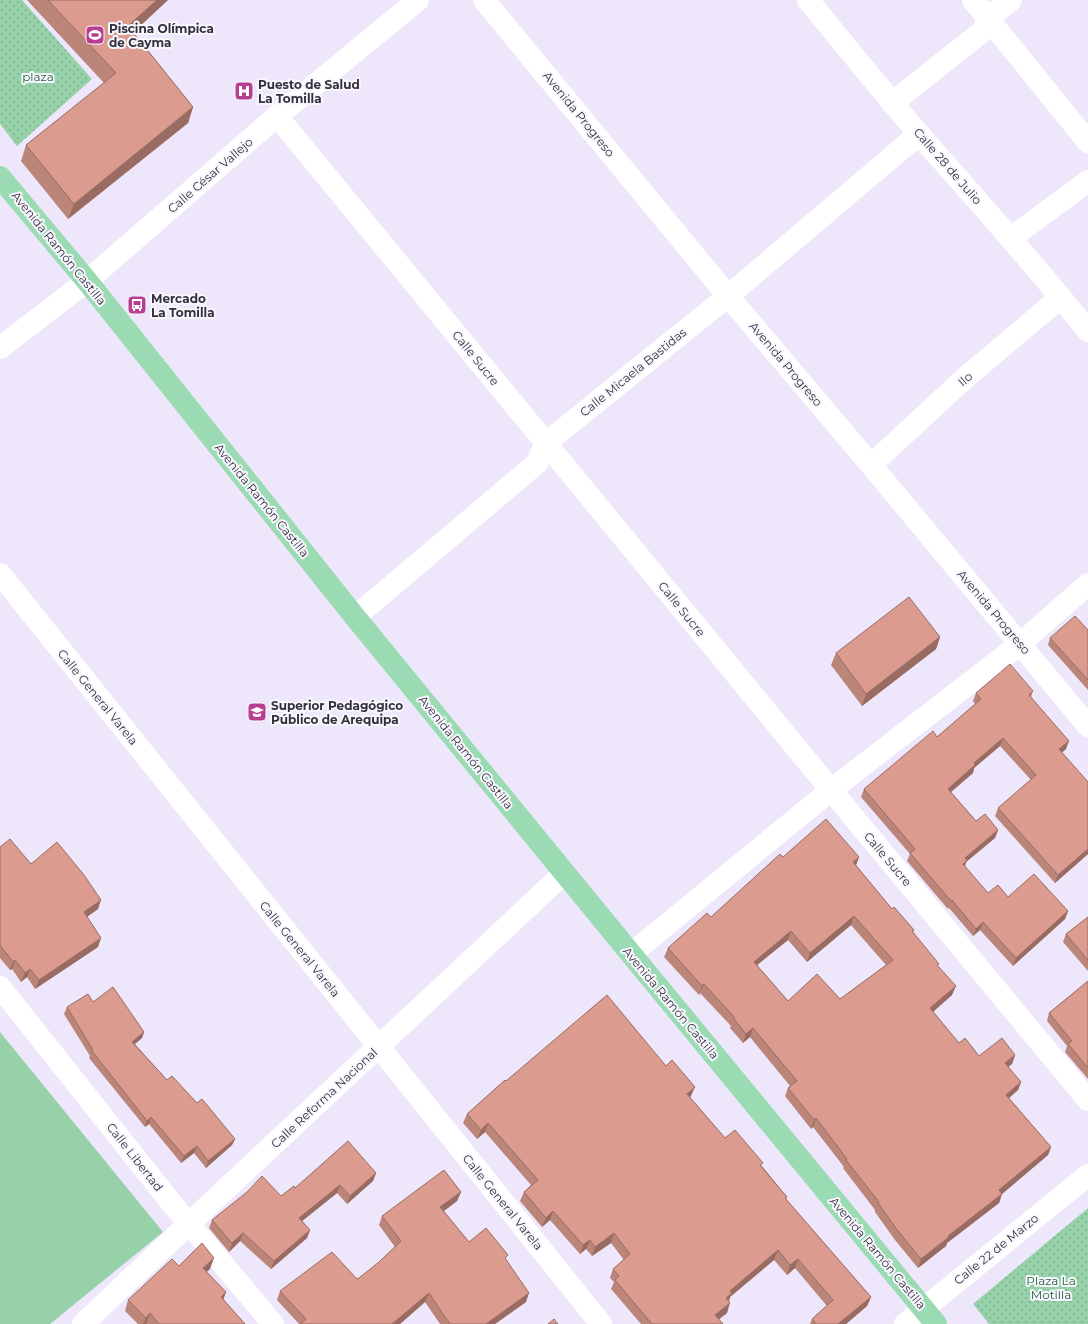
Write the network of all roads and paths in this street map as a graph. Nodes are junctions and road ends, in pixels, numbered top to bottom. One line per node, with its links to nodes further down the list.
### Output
1 (418, 0): 8 (street, Calle César Vallejo)
2 (484, 0): 15 (street, Avenida Progreso)
3 (808, 0): 7 (street, Calle 28 de Julio)
4 (974, 0): 6 (street)
5 (1011, 0): 6 (street)
6 (988, 18): 7 (street); 10 (street)
7 (892, 103): 9 (street, Calle 28 de Julio)
8 (277, 116): 14 (street, Calle César Vallejo); 19 (street, Calle Sucre)
9 (919, 134): 13 (street, Calle 28 de Julio); 15 (street, Calle Micaela Bastidas)
10 (1088, 142)
11 (0, 177): 14 (main road, Avenida Ramón Castilla)
12 (1088, 182): 13 (street)
13 (1011, 238): 16 (street, Calle 28 de Julio)
14 (87, 281): 18 (street, Calle César Vallejo); 23 (main road, Avenida Ramón Castilla)
15 (728, 296): 19 (street, Calle Micaela Bastidas); 20 (street, Avenida Progreso)
16 (1061, 297): 17 (street, Calle 28 de Julio); 20 (street, Ilo)
17 (1088, 331)
18 (0, 348)
19 (546, 443): 23 (street, Calle Micaela Bastidas); 26 (street, Calle Sucre)
20 (871, 465): 24 (street, Avenida Progreso)
21 (0, 574): 30 (street, Calle General Varela)
22 (1088, 584): 24 (street)
23 (355, 617): 27 (main road, Avenida Ramón Castilla)
24 (1020, 644): 25 (street, Avenida Progreso); 26 (street)
25 (1088, 726)
26 (831, 790): 28 (street); 31 (street, Calle Sucre)
27 (564, 873): 28 (main road, Avenida Ramón Castilla); 30 (street, Calle Reforma Nacional)
28 (631, 954): 34 (main road, Avenida Ramón Castilla)
29 (0, 987): 33 (street, Calle Libertad)
30 (379, 1048): 33 (street, Calle Reforma Nacional); 37 (street, Calle General Varela)
31 (1088, 1100)
32 (1088, 1175): 34 (street, Calle 22 de Marzo)
33 (188, 1223): 35 (street, Calle Reforma Nacional); 36 (street, Calle Libertad)
34 (930, 1316): 38 (street, Calle 22 de Marzo)
35 (83, 1324)
36 (273, 1324)
37 (601, 1324)
38 (905, 1324)

